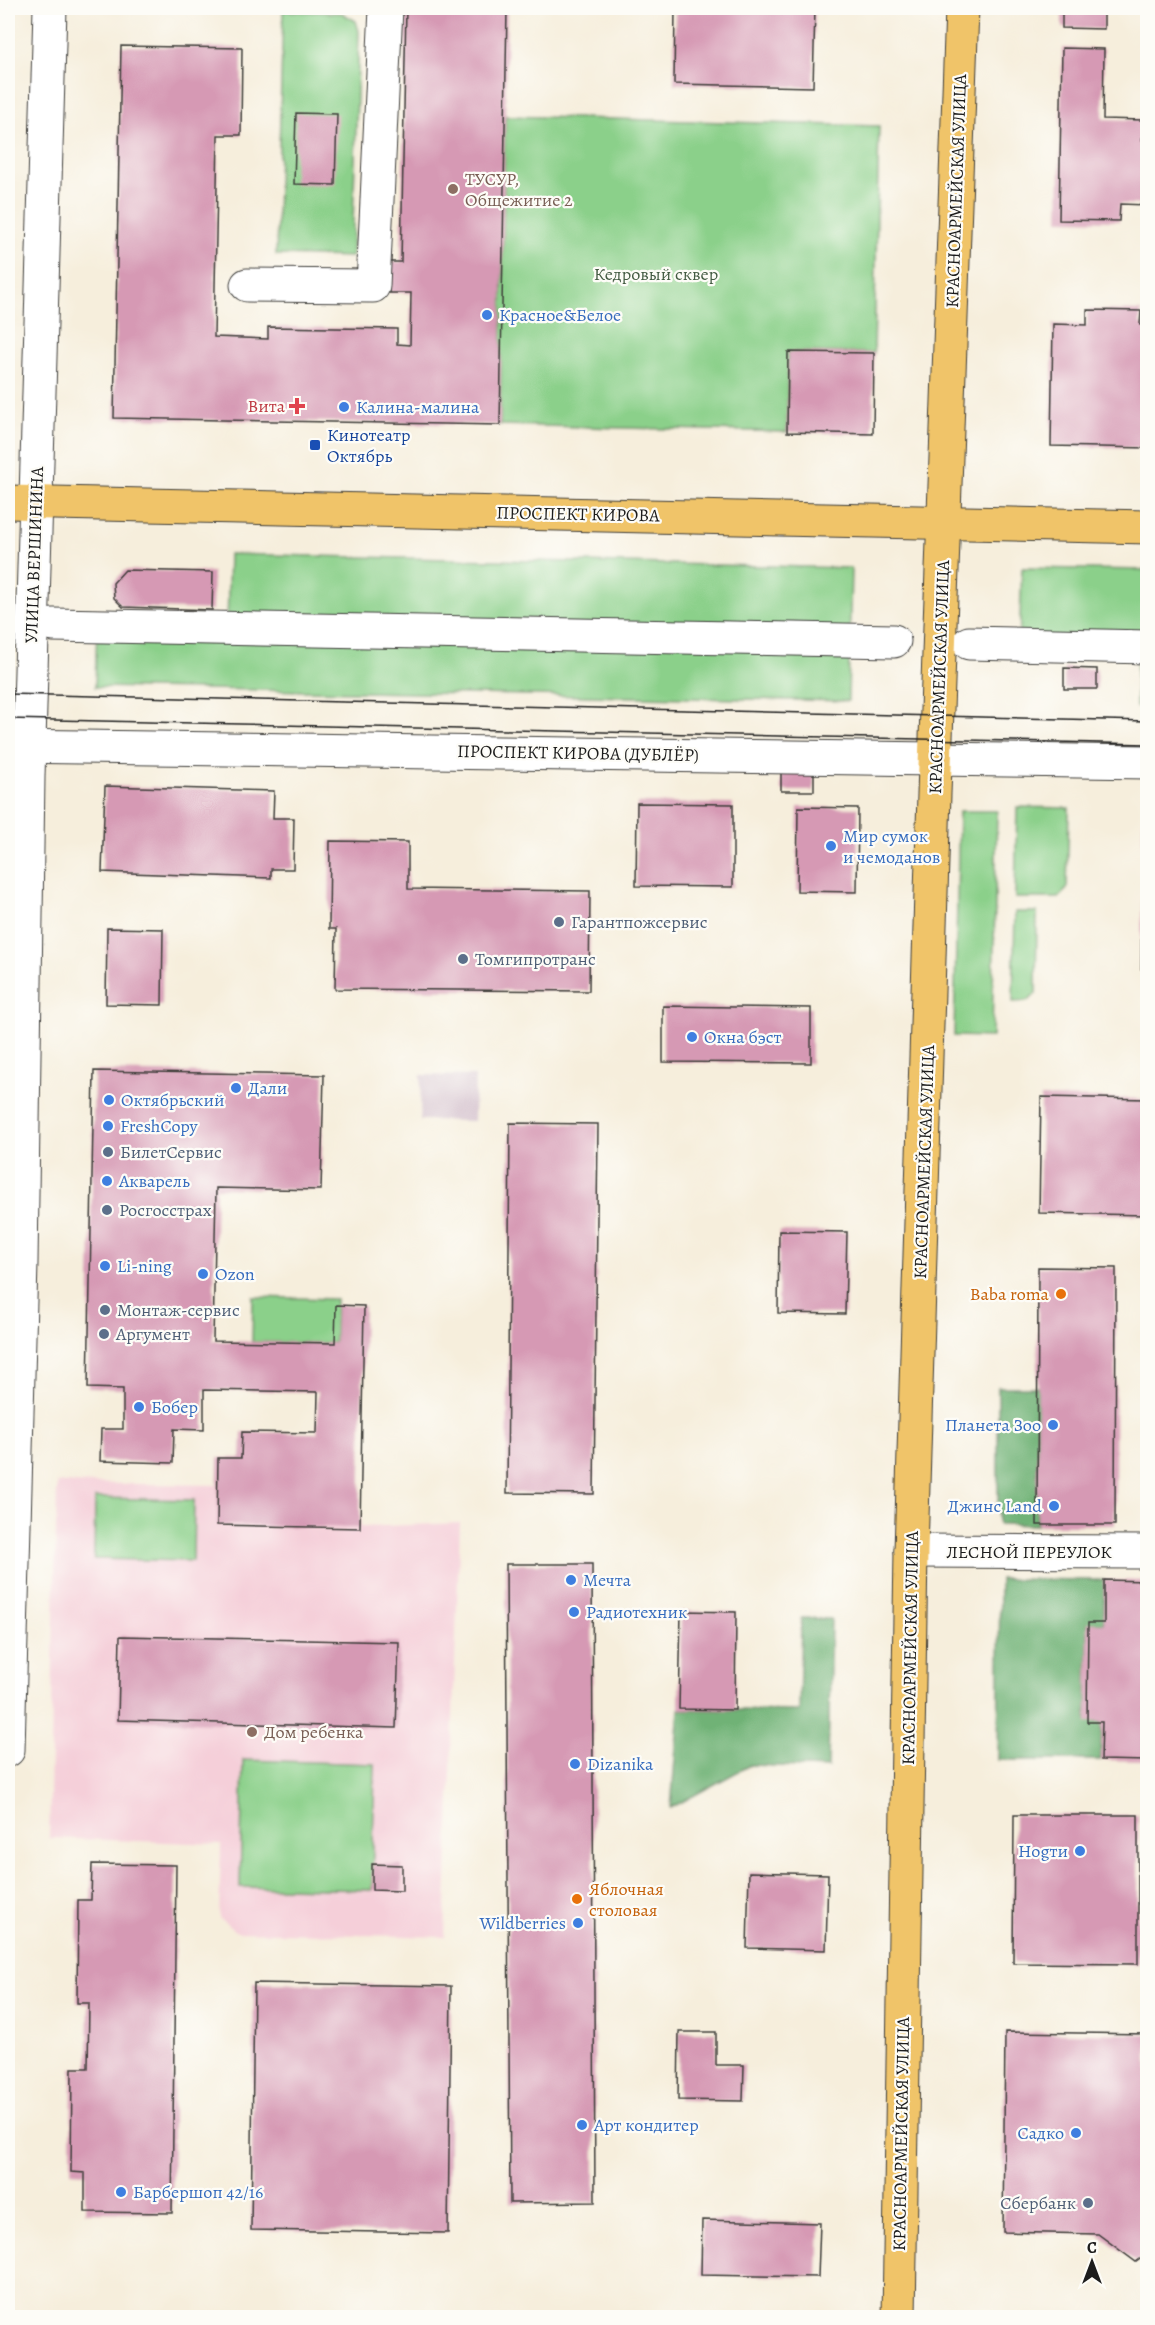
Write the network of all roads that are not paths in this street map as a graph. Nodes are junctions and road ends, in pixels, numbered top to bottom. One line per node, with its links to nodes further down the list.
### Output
1 (50, 8): 5 (street, УЛИЦА ВЕРШИНИНА)
2 (386, 8): 4 (street)
3 (962, 8): 6 (main road, КРАСНОАРМЕЙСКАЯ УЛИЦА)
4 (247, 285)
5 (21, 502): 6 (main road, ПРОСПЕКТ КИРОВА); 12 (street, УЛИЦА ВЕРШИНИНА)
6 (945, 522): 7 (main road, ПРОСПЕКТ КИРОВА); 13 (main road, КРАСНОАРМЕЙСКАЯ УЛИЦА)
7 (1148, 527)
8 (53, 625): 9 (street)
9 (894, 640)
10 (969, 643): 11 (street)
11 (1148, 647)
12 (18, 746): 13 (street, ПРОСПЕКТ КИРОВА (ДУБЛЁР)); 15 (street, УЛИЦА ВЕРШИНИНА)
13 (936, 758): 14 (street, ПРОСПЕКТ КИРОВА (ДУБЛЁР)); 16 (main road, КРАСНОАРМЕЙСКАЯ УЛИЦА)
14 (1148, 762)
15 (14, 1263): 18 (street, УЛИЦА ВЕРШИНИНА)
16 (911, 1551): 17 (street, ЛЕСНОЙ ПЕРЕУЛОК); 21 (main road, КРАСНОАРМЕЙСКАЯ УЛИЦА)
17 (1148, 1552)
18 (9, 1659): 19 (street, УЛИЦА ВЕРШИНИНА)
19 (8, 1694): 20 (street, УЛИЦА ВЕРШИНИНА)
20 (8, 1750)
21 (899, 2318)

